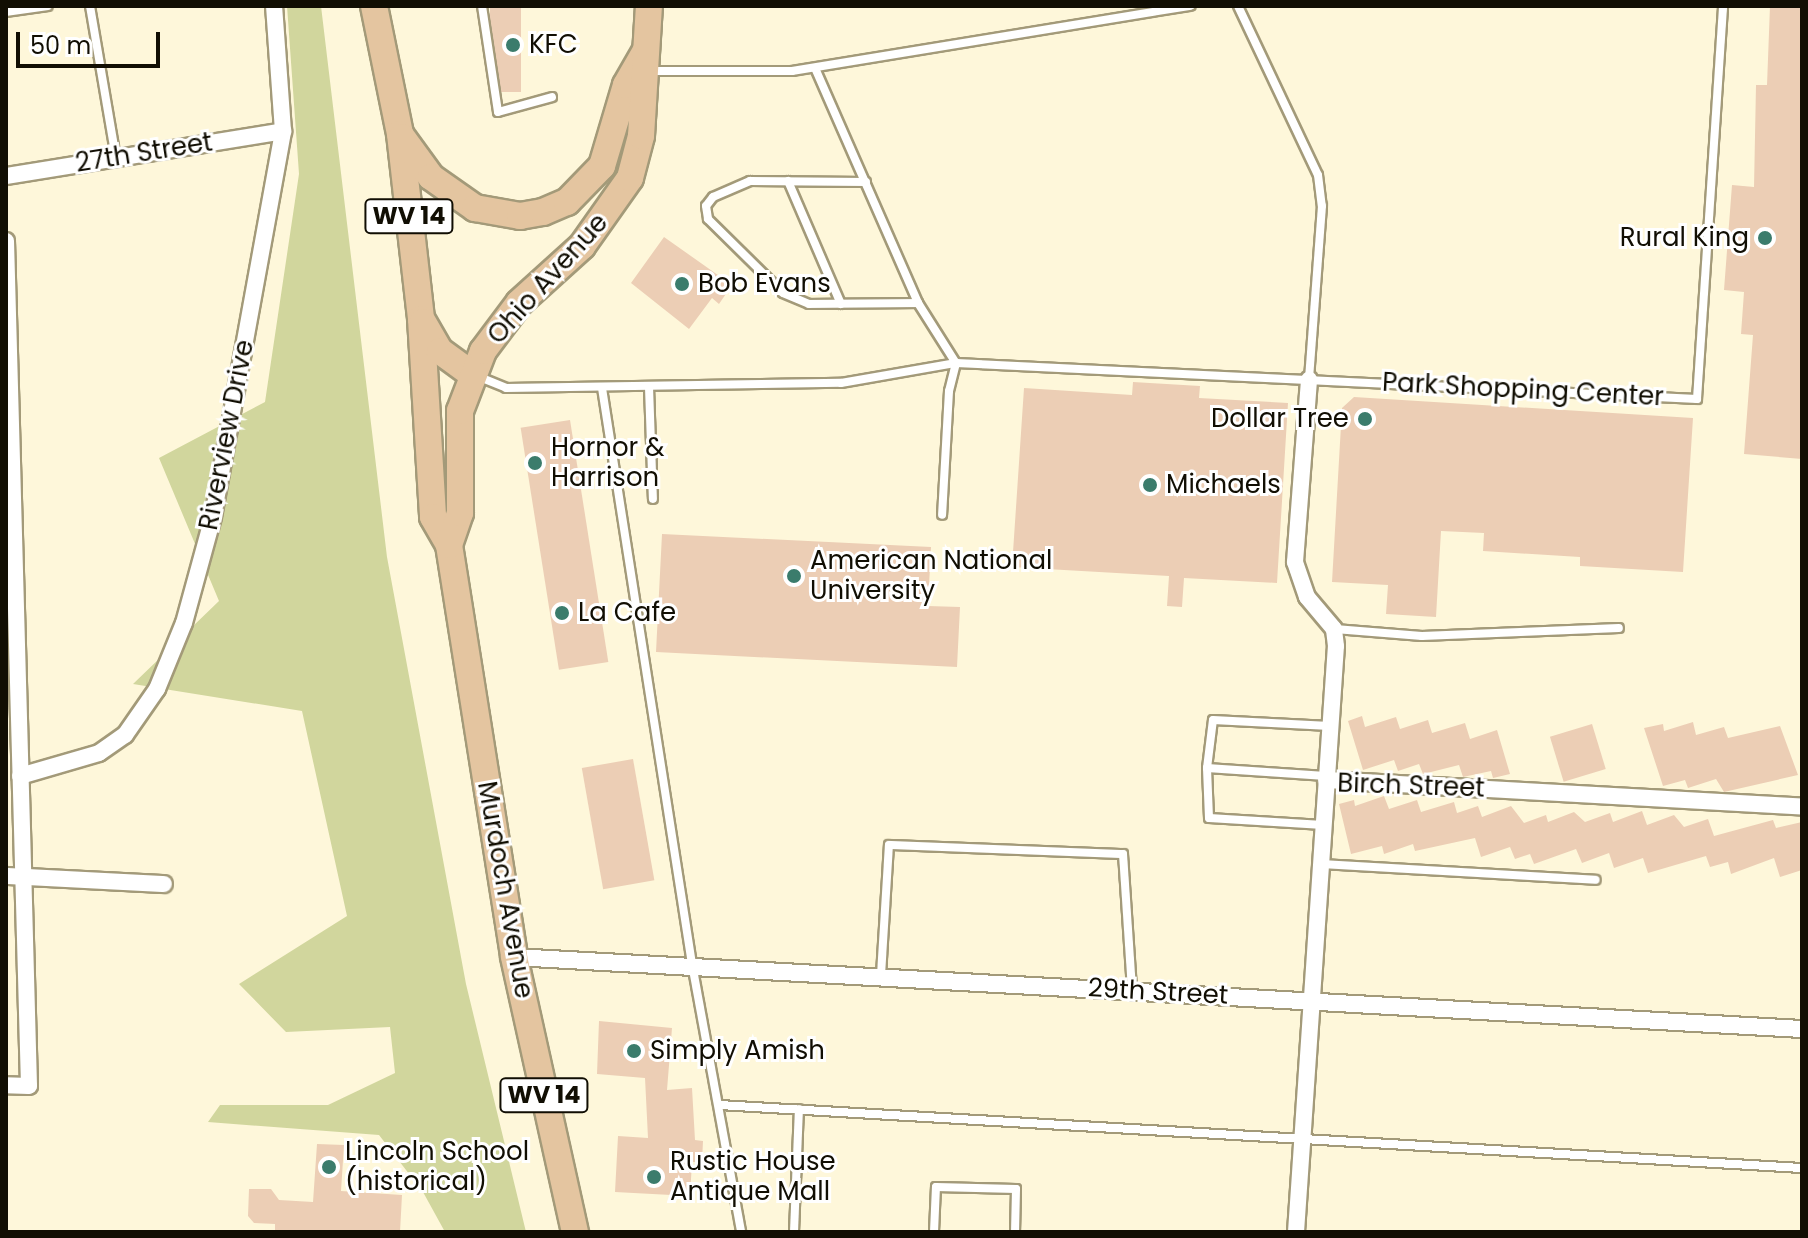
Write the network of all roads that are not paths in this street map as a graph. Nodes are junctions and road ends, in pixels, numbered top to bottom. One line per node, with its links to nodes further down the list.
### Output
1 (48, 6): 10 (lane)
2 (90, 6): 16 (lane)
3 (274, 6): 14 (street, Riverview Drive)
4 (374, 6): 15 (main road, Murdoch Avenue / WV 14)
5 (482, 6): 13 (lane)
6 (649, 6): 11 (main road, Ohio Avenue / WV 14)
7 (1191, 6): 12 (lane)
8 (1238, 6): 26 (lane)
9 (1723, 6): 26 (lane, Park Shopping Center)
10 (6, 12)
11 (647, 60): 12 (lane); 15 (main road); 25 (main road, Ohio Avenue / WV 14)
12 (815, 68): 19 (lane)
13 (552, 97)
14 (283, 131): 16 (street, 27th Street); 37 (street, Riverview Drive)
15 (400, 134): 23 (main road, Murdoch Avenue / WV 14)
16 (116, 158): 17 (street, 27th Street)
17 (6, 176)
18 (788, 181): 19 (lane); 22 (lane); 22 (lane)
19 (866, 182): 21 (lane)
20 (6, 241): 37 (street)
21 (918, 303): 22 (lane); 24 (lane)
22 (841, 304)
23 (421, 319): 25 (main road); 32 (main road, Murdoch Avenue / WV 14)
24 (956, 363): 26 (lane, Park Shopping Center); 27 (lane, Park Shopping Center); 31 (lane)
25 (472, 374): 28 (lane, Park Shopping Center); 29 (main road, Ohio Avenue / WV 14)
26 (1309, 380): 34 (street)
27 (649, 387): 28 (lane, Park Shopping Center); 30 (lane)
28 (602, 388): 46 (lane)
29 (460, 411): 32 (main road, Murdoch Avenue / WV 14)
30 (653, 499)
31 (942, 515)
32 (449, 545): 45 (main road, Murdoch Avenue / WV 14)
33 (1619, 628): 34 (lane)
34 (1334, 629): 35 (street)
35 (1330, 726): 36 (lane); 38 (street)
36 (1207, 768): 38 (lane); 40 (lane)
37 (20, 776): 42 (street)
38 (1326, 778): 39 (street, Birch Street); 40 (street, Birch Street)
39 (1802, 807)
40 (1323, 825): 41 (street, Birch Street)
41 (1320, 864): 43 (lane); 49 (street, Birch Street)
42 (14, 876): 44 (street); 51 (street)
43 (1596, 880)
44 (164, 884)
45 (514, 957): 46 (street, 29th Street); 56 (main road, Murdoch Avenue / WV 14)
46 (692, 964): 47 (street, 29th Street); 52 (lane)
47 (881, 975): 48 (street, 29th Street); 48 (lane)
48 (1132, 990): 49 (street, 29th Street)
49 (1309, 1000): 50 (street, 29th Street); 54 (street, Birch Street)
50 (1802, 1029)
51 (6, 1085)
52 (719, 1105): 53 (lane); 57 (lane)
53 (799, 1109): 54 (lane); 58 (lane)
54 (1301, 1139): 55 (lane); 61 (street, Birch Street)
55 (1802, 1168)
56 (575, 1232)
57 (741, 1232)
58 (794, 1232)
59 (934, 1232): 60 (lane)
60 (1015, 1232)
61 (1296, 1232)

